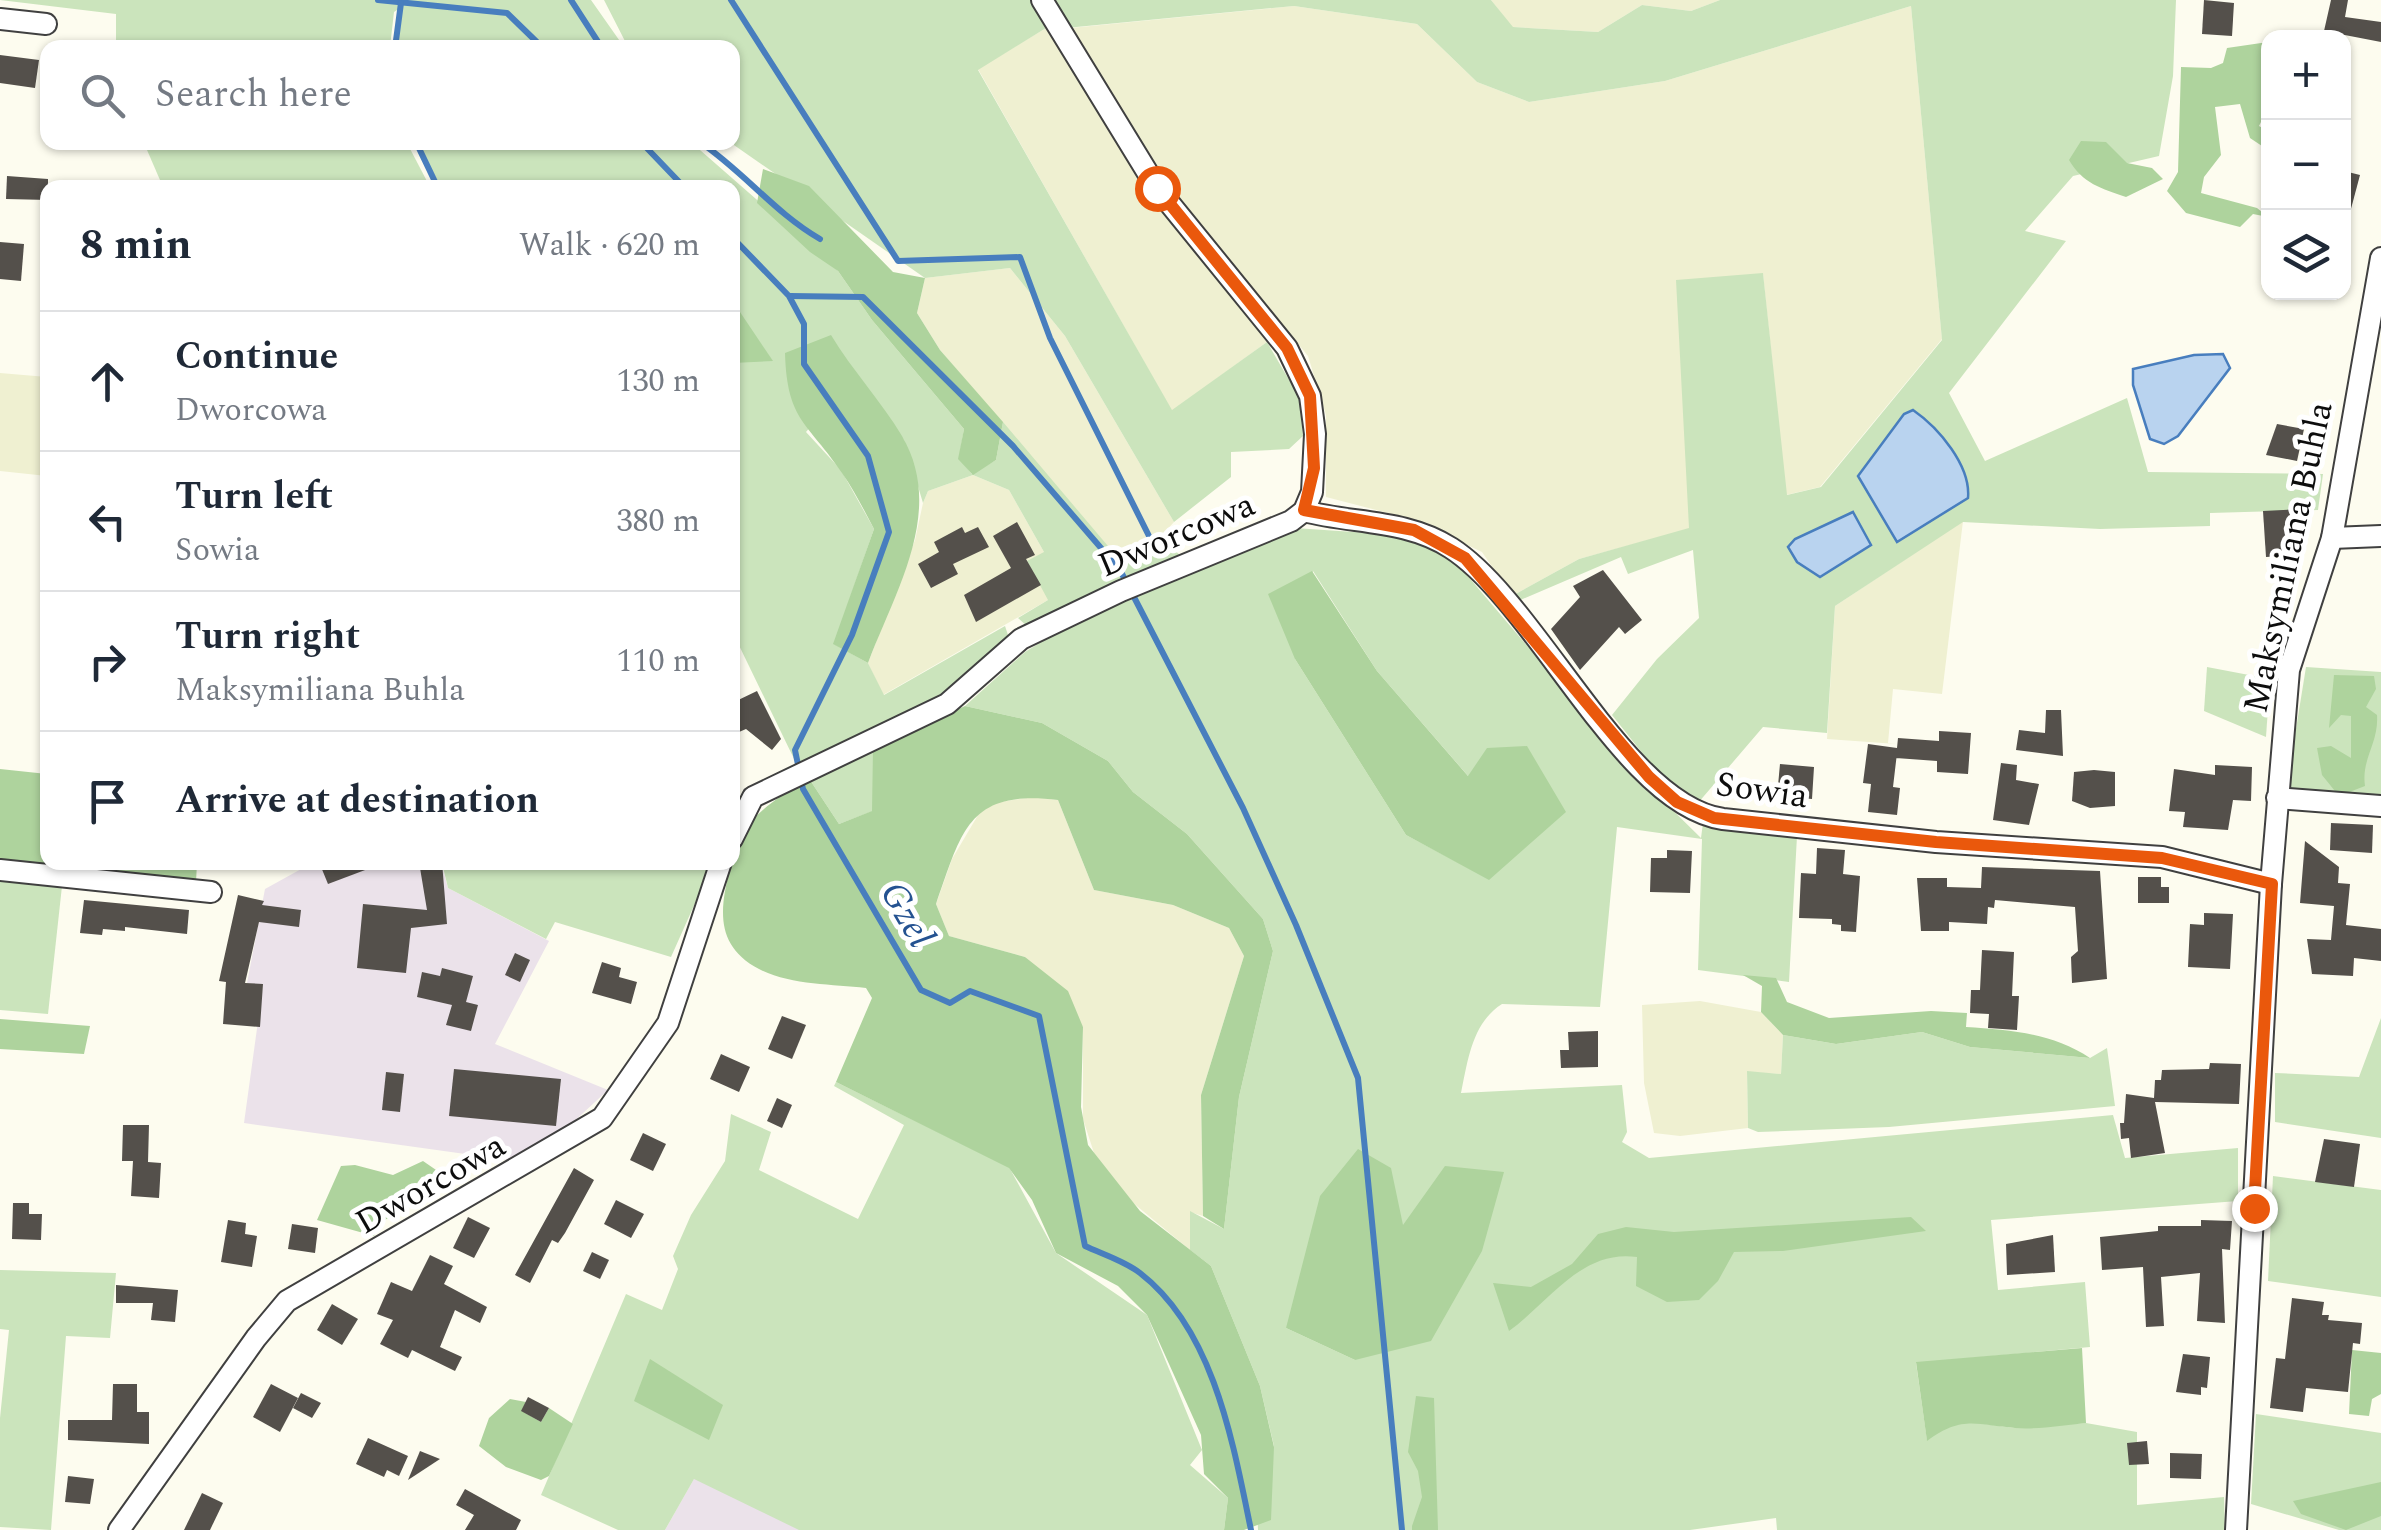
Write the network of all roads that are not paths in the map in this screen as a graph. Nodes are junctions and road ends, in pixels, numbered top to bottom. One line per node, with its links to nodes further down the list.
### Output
1 (1042, 0): 5 (street, Dworcowa)
2 (0, 19): 3 (street)
3 (46, 24)
4 (2381, 258): 7 (street, Maksymiliana Buhla)
5 (1304, 510): 10 (street, Dworcowa); 13 (street, Sowia)
6 (2381, 536): 7 (street)
7 (2332, 538): 8 (street, Maksymiliana Buhla)
8 (2277, 798): 9 (street); 13 (street, Maksymiliana Buhla)
9 (2381, 806)
10 (740, 823)
11 (0, 870): 14 (street)
12 (718, 870): 15 (street, Dworcowa)
13 (2272, 884): 16 (street, Maksymiliana Buhla)
14 (211, 892)
15 (120, 1530)
16 (2236, 1530)

